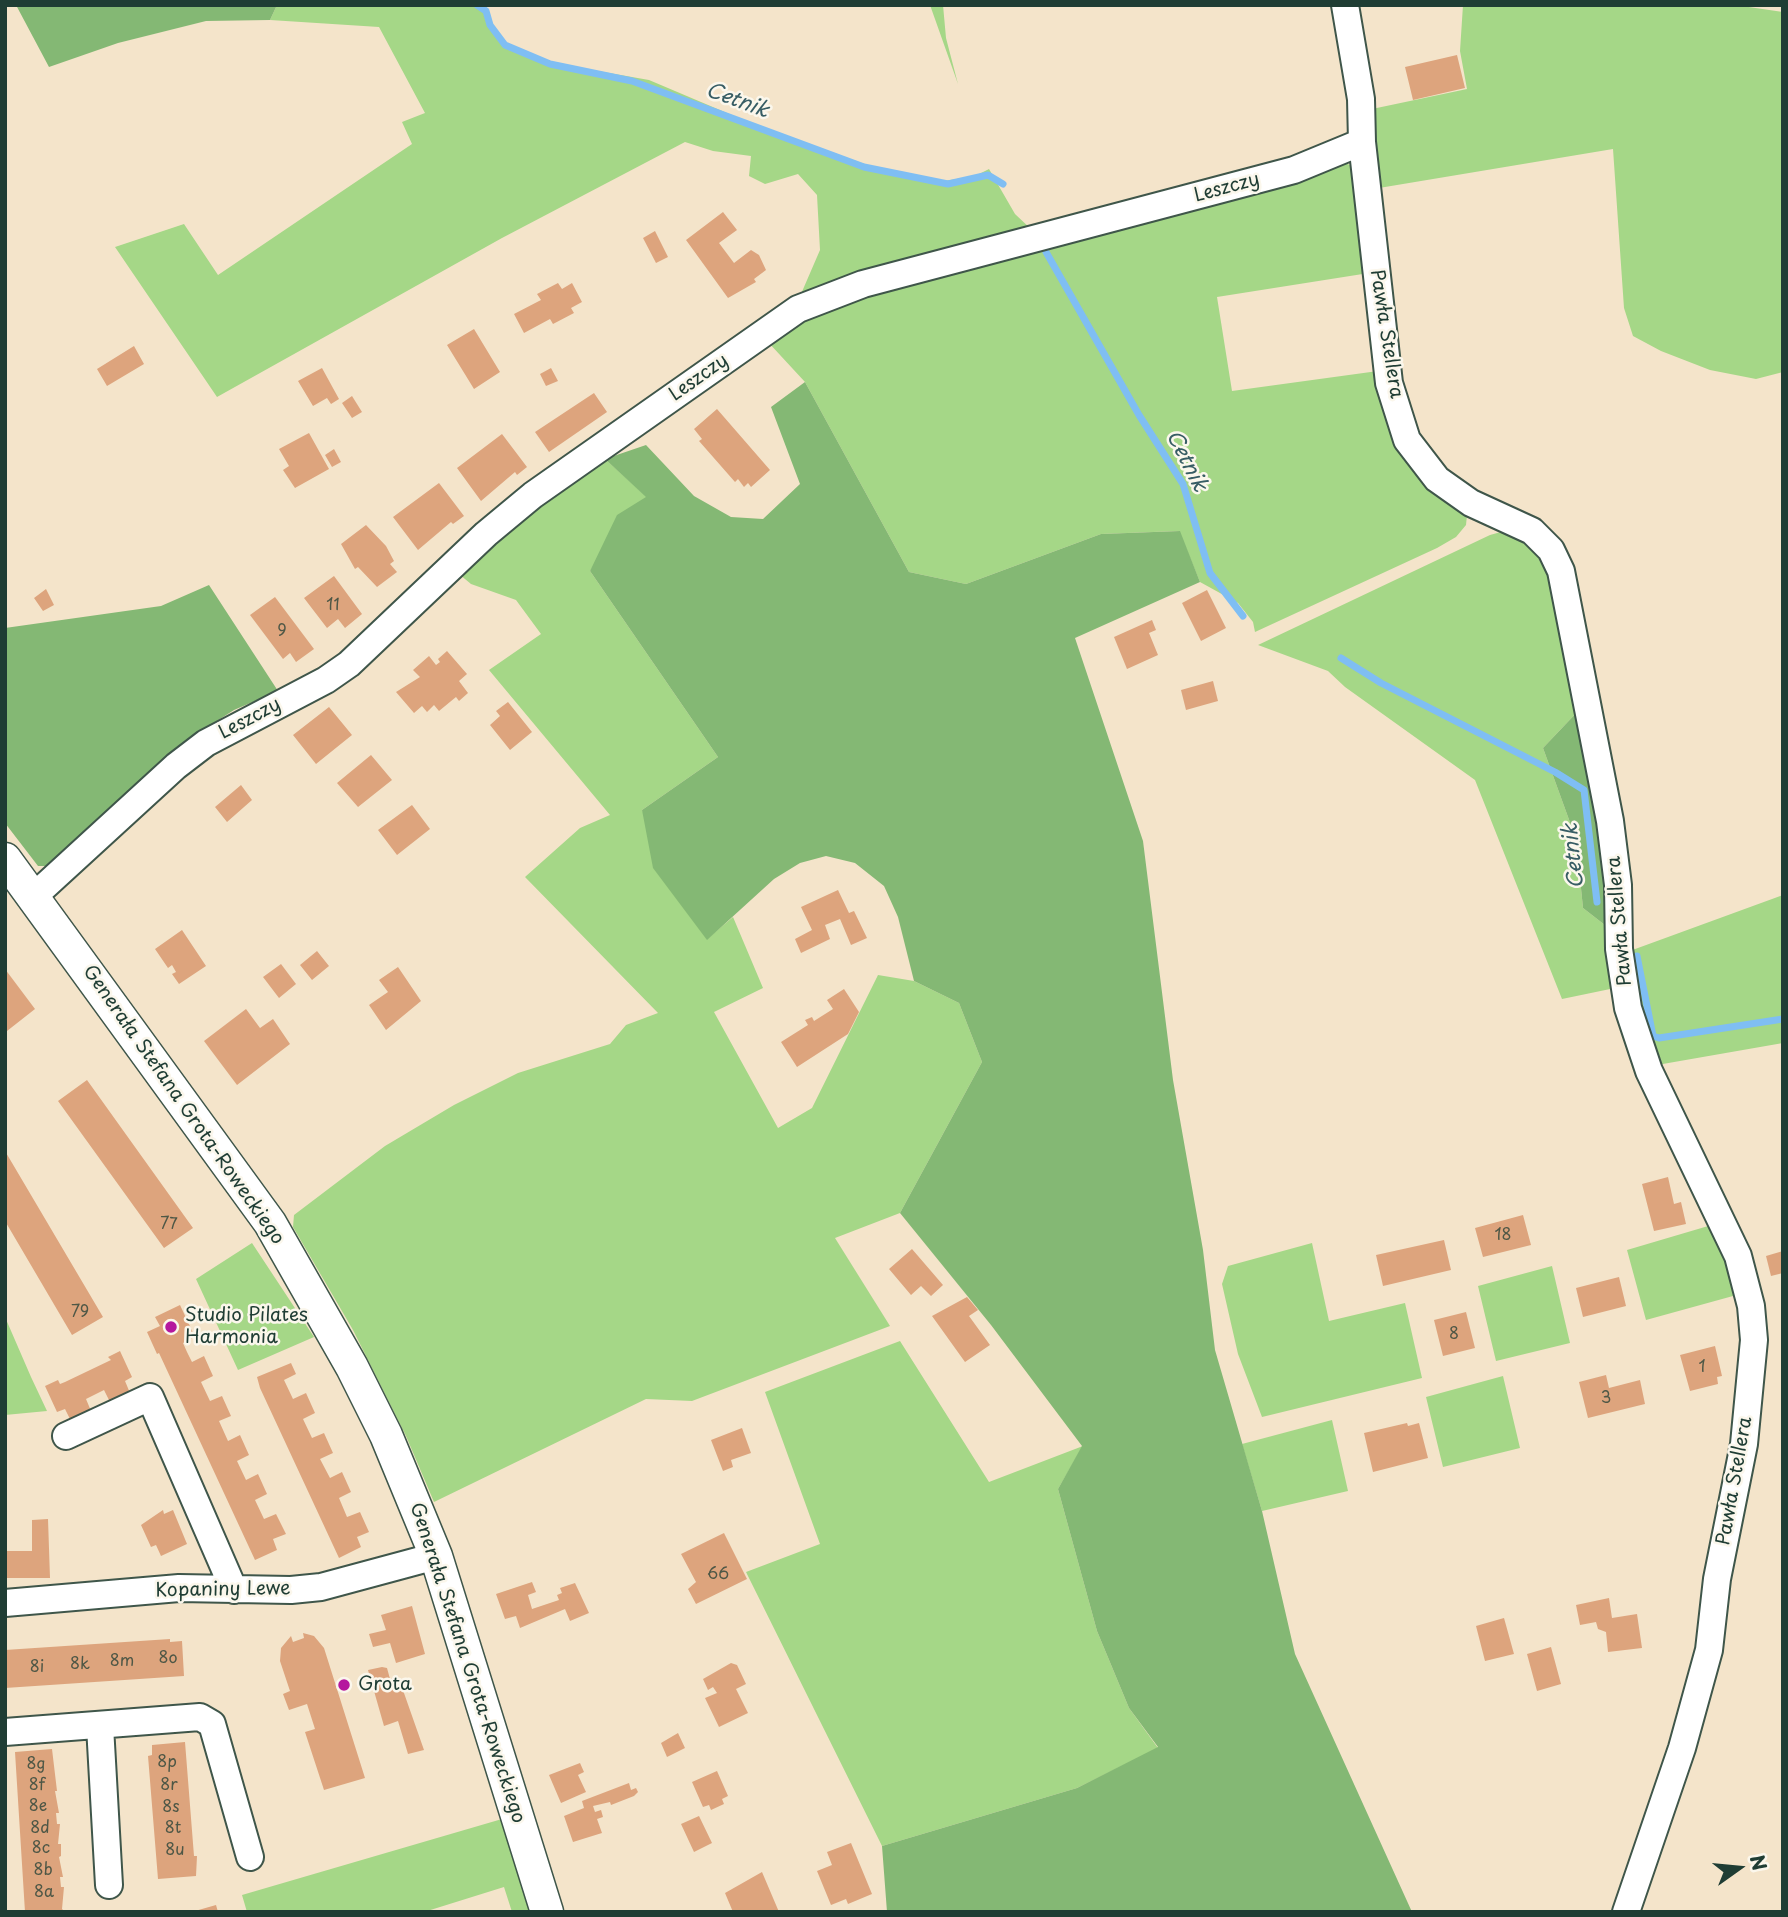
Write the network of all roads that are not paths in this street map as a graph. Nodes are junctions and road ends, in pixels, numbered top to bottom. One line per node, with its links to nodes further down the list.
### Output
1 (1345, 5): 2 (street)
2 (1362, 142): 4 (street, Leszczy); 14 (street, Pawła Stellera)
3 (5, 859): 4 (street, Generała Stefana Grota-Roweckiego)
4 (33, 897): 6 (street, Generała Stefana Grota-Roweckiego)
5 (65, 1436): 7 (street)
6 (436, 1556): 7 (street, Kopaniny Lewe); 13 (street, Generała Stefana Grota-Roweckiego)
7 (234, 1590): 8 (street, Kopaniny Lewe)
8 (5, 1603)
9 (100, 1726): 10 (street); 11 (street); 12 (street)
10 (5, 1732)
11 (250, 1857)
12 (109, 1885)
13 (547, 1912)
14 (1626, 1912)

